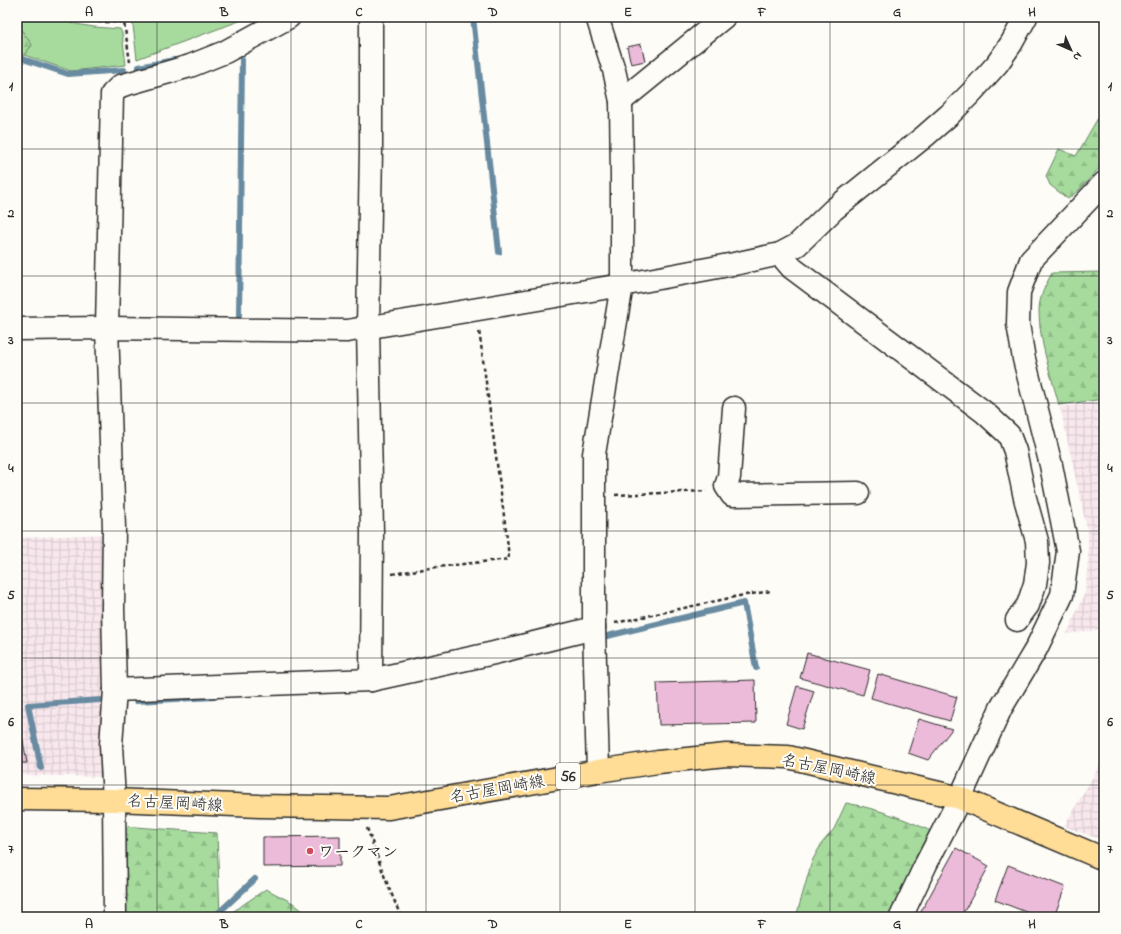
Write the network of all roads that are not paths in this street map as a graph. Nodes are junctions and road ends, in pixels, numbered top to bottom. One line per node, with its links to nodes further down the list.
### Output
1 (289, 17): 12 (street)
2 (371, 17): 10 (street)
3 (597, 17): 6 (street)
4 (724, 17): 6 (street)
5 (1026, 17): 8 (street)
6 (621, 101): 9 (street)
7 (1104, 183): 21 (street)
8 (780, 254): 9 (street); 15 (street)
9 (622, 285): 10 (street); 16 (street)
10 (368, 327): 12 (street); 17 (street)
11 (17, 328): 12 (street)
12 (107, 328): 18 (street)
13 (734, 408): 14 (street)
14 (858, 493)
15 (1017, 620)
16 (594, 628): 17 (street); 19 (street)
17 (371, 680): 18 (street)
18 (115, 690): 22 (street)
19 (598, 771): 21 (main road, 名古屋岡崎線 / 56); 22 (main road, 名古屋岡崎線 / 56)
20 (17, 798): 22 (main road, 名古屋岡崎線 / 56)
21 (960, 798): 23 (main road, 名古屋岡崎線 / 56); 25 (street)
22 (114, 800): 24 (street)
23 (1104, 858)
24 (115, 917)
25 (901, 917)

